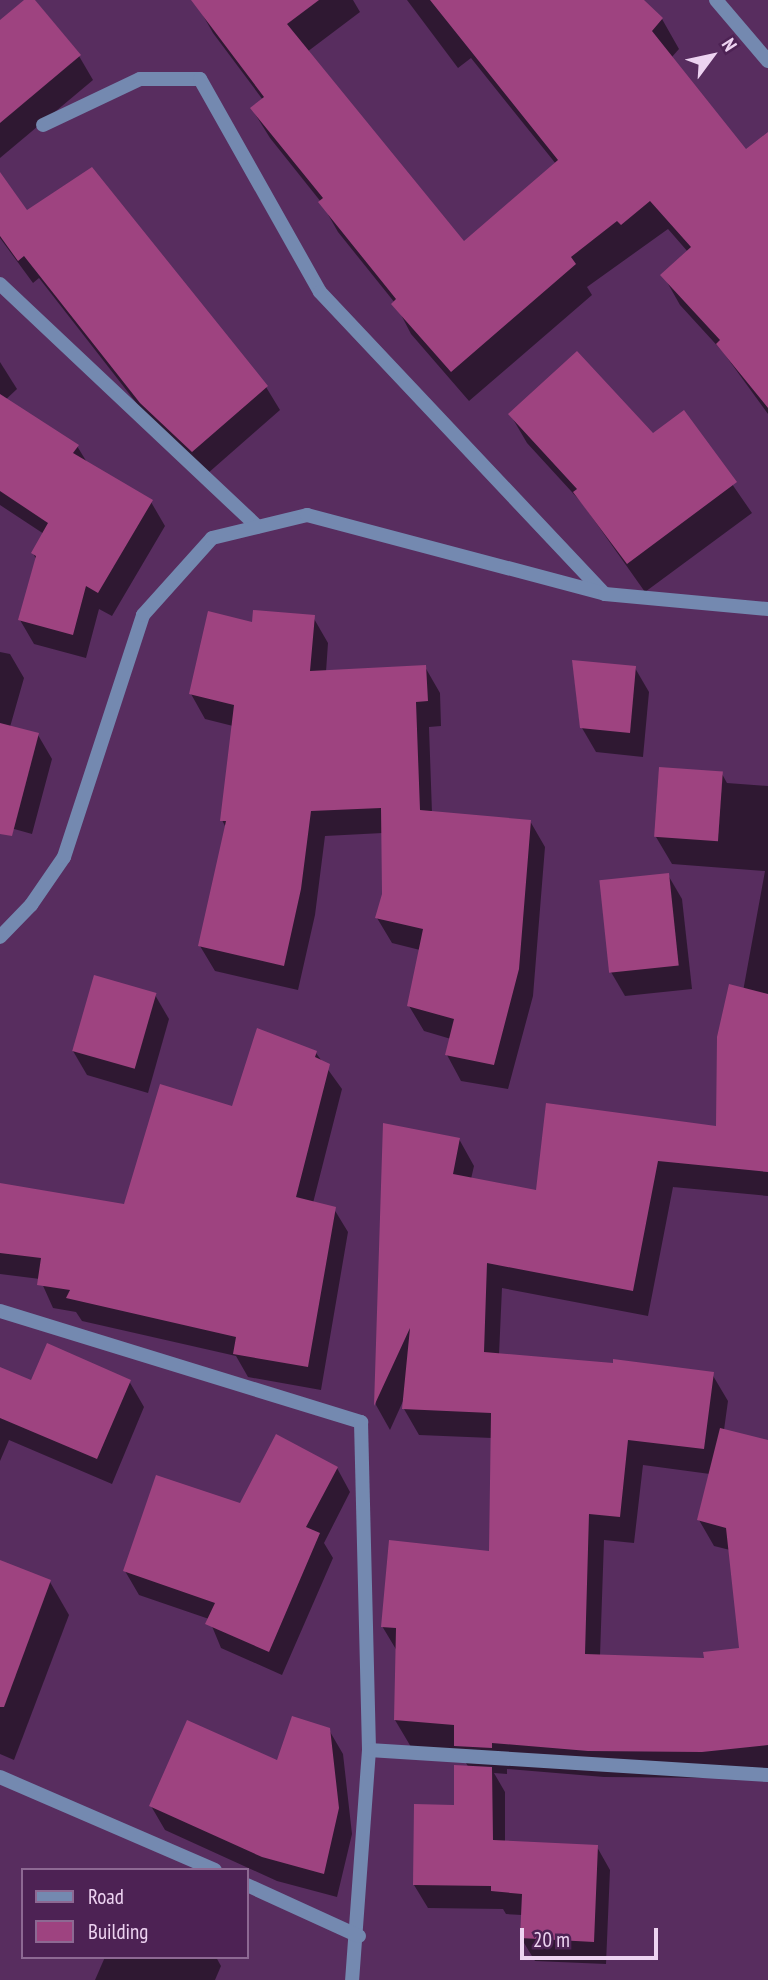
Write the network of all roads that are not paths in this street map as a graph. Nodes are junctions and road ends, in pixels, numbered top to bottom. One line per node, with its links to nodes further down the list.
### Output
1 (716, 0): 2 (street)
2 (768, 61)
3 (43, 125): 6 (street)
4 (0, 284): 5 (street)
5 (258, 527): 6 (street); 8 (street)
6 (605, 594): 7 (street)
7 (768, 609)
8 (0, 937)
9 (0, 1311): 10 (street)
10 (369, 1750): 11 (street); 15 (street)
11 (768, 1775)
12 (0, 1777): 13 (street)
13 (210, 1868)
14 (248, 1885): 15 (street)
15 (359, 1936): 16 (street)
16 (352, 1980)

